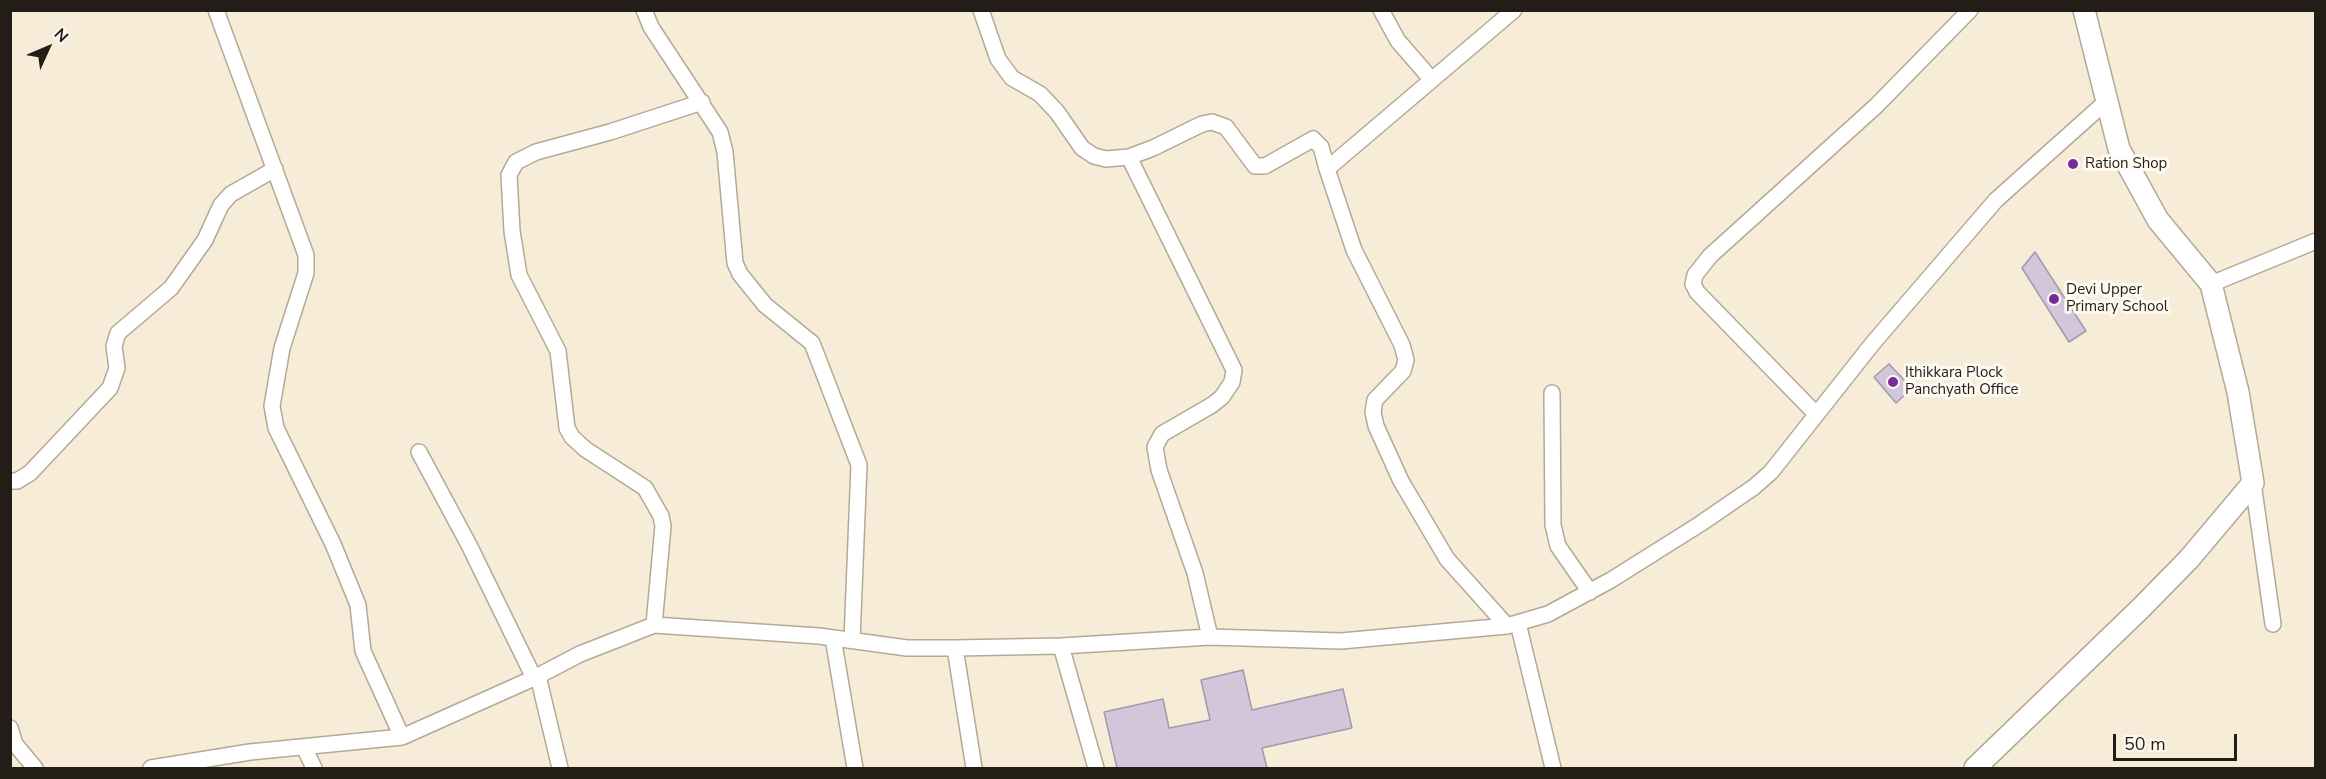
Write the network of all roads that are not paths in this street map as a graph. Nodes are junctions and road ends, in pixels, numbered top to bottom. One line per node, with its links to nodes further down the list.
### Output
1 (216, 10): 12 (street)
2 (644, 10): 10 (street)
3 (981, 10): 11 (street)
4 (1381, 10): 8 (street)
5 (1514, 10): 8 (street)
6 (1970, 10): 17 (street)
7 (2084, 10): 9 (street)
8 (1432, 80): 13 (street)
9 (2109, 99): 15 (street); 17 (street)
10 (702, 102): 24 (street); 27 (street)
11 (1129, 157): 13 (street); 25 (street)
12 (275, 169): 19 (street); 32 (street)
13 (1327, 169): 22 (street)
14 (2316, 241): 15 (street)
15 (2211, 284): 20 (street)
16 (1552, 393): 21 (street)
17 (1816, 414): 21 (street)
18 (419, 452): 30 (street)
19 (10, 481)
20 (2253, 483): 23 (street); 42 (street)
21 (1590, 592): 22 (street)
22 (1513, 624): 25 (street); 41 (street)
23 (2273, 624)
24 (654, 625): 26 (street); 30 (street)
25 (1210, 637): 28 (street)
26 (833, 638): 27 (street); 38 (street)
27 (852, 640): 29 (street)
28 (1061, 646): 29 (street); 40 (street)
29 (955, 648): 39 (street)
30 (536, 677): 32 (street); 37 (street)
31 (10, 728): 34 (street)
32 (402, 737): 33 (street)
33 (304, 747): 35 (street); 36 (street)
34 (35, 768)
35 (151, 768)
36 (314, 768)
37 (560, 768)
38 (855, 768)
39 (974, 768)
40 (1096, 768)
41 (1552, 768)
42 (1975, 768)

